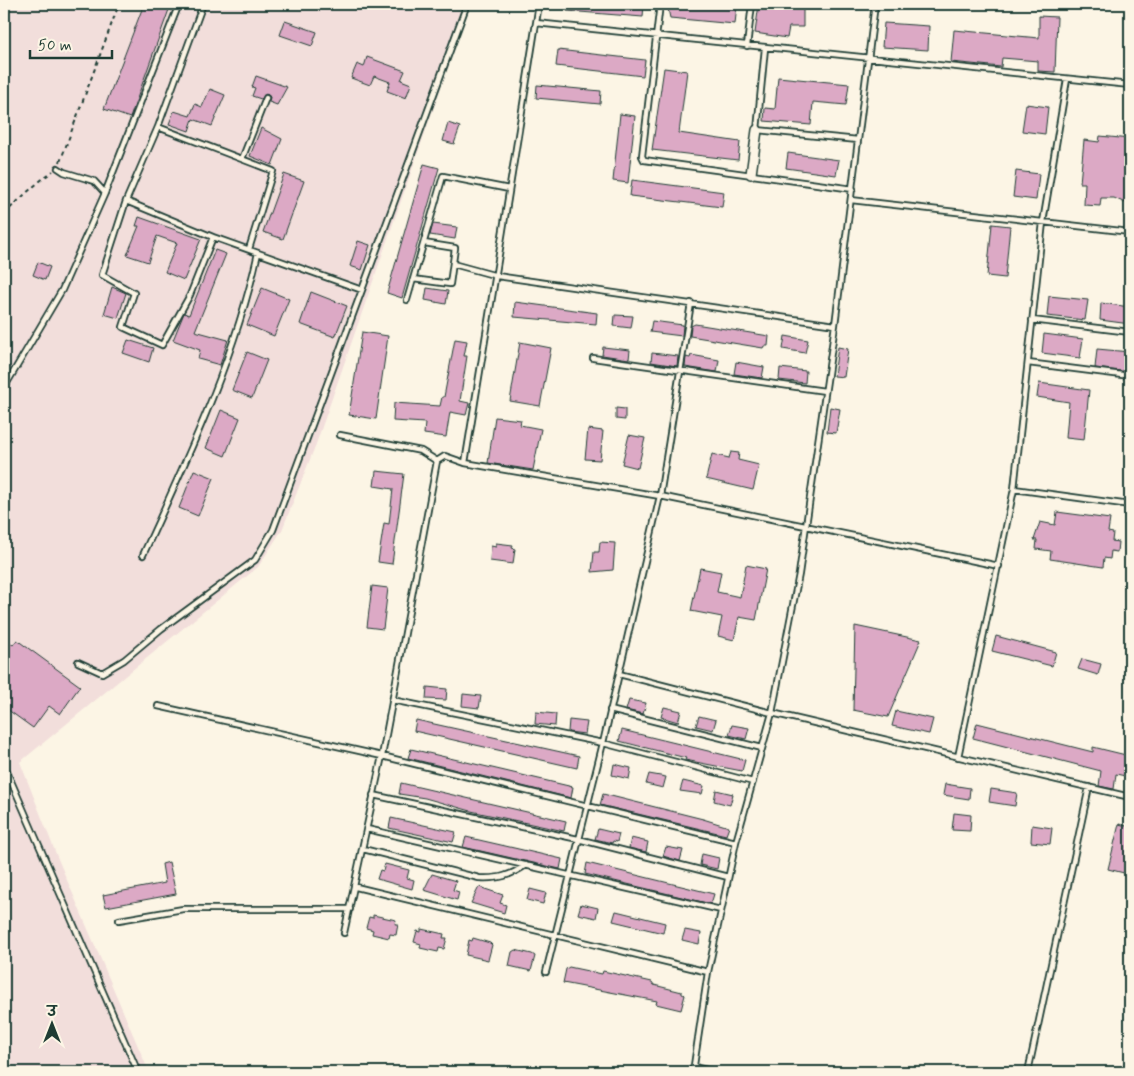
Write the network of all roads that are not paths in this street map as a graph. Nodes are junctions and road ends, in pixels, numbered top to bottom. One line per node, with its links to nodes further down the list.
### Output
1 (179, 4): 24 (lane)
2 (203, 4): 16 (lane)
3 (467, 4): 36 (lane)
4 (539, 4): 8 (lane)
5 (660, 4): 9 (lane)
6 (752, 4): 10 (lane)
7 (875, 4): 12 (lane)
8 (536, 23): 9 (lane); 22 (lane)
9 (657, 35): 10 (lane); 21 (lane)
10 (747, 46): 11 (lane)
11 (765, 48): 12 (lane); 17 (lane)
12 (869, 59): 13 (lane); 18 (lane)
13 (1067, 79): 14 (lane); 27 (lane)
14 (1130, 85)
15 (266, 98): 19 (lane)
16 (158, 127): 19 (lane); 26 (lane)
17 (756, 130): 18 (lane); 21 (street)
18 (858, 140): 23 (lane)
19 (242, 159): 31 (lane)
20 (58, 168): 24 (lane)
21 (751, 174): 23 (lane)
22 (509, 188): 30 (lane); 34 (lane)
23 (853, 188): 25 (lane)
24 (105, 192): 46 (lane)
25 (851, 200): 27 (lane); 40 (lane)
26 (126, 202): 29 (lane); 29 (lane)
27 (1043, 222): 28 (lane); 39 (lane)
28 (1130, 232)
29 (213, 236): 31 (lane)
30 (424, 242): 33 (lane); 35 (lane)
31 (249, 250): 32 (lane)
32 (258, 253): 36 (lane); 55 (lane)
33 (453, 264): 34 (lane); 35 (lane)
34 (497, 276): 38 (lane); 50 (lane)
35 (413, 279): 37 (lane)
36 (362, 290): 57 (lane)
37 (407, 300)
38 (691, 303): 40 (lane); 44 (lane)
39 (1032, 320): 41 (lane); 43 (lane)
40 (835, 324): 47 (lane)
41 (1130, 332)
42 (593, 358): 44 (lane)
43 (1028, 363): 45 (lane); 51 (lane)
44 (681, 370): 47 (lane); 52 (lane)
45 (1130, 376)
46 (4, 388)
47 (825, 391): 54 (lane)
48 (340, 435): 49 (lane)
49 (437, 461): 50 (lane); 59 (lane)
50 (465, 463): 52 (lane)
51 (1014, 489): 53 (lane); 56 (lane)
52 (660, 496): 54 (lane); 58 (lane)
53 (1130, 506)
54 (804, 526): 56 (lane); 62 (lane)
55 (144, 555)
56 (999, 566): 66 (lane)
57 (78, 662)
58 (619, 674): 61 (lane); 62 (lane)
59 (392, 700): 63 (lane); 65 (lane)
60 (158, 706): 65 (lane)
61 (610, 710): 63 (lane); 64 (lane)
62 (772, 713): 64 (lane); 66 (lane)
63 (603, 742): 68 (lane); 72 (lane)
64 (762, 748): 68 (lane)
65 (382, 756): 70 (lane); 72 (lane)
66 (958, 757): 69 (lane)
67 (4, 765): 89 (lane)
68 (754, 782): 75 (lane)
69 (1088, 787): 71 (lane); 91 (lane)
70 (373, 794): 73 (lane); 74 (lane)
71 (1130, 797)
72 (587, 807): 74 (lane); 75 (lane)
73 (367, 828): 76 (lane); 77 (lane)
74 (578, 839): 78 (lane); 79 (lane)
75 (736, 842): 79 (lane)
76 (363, 849): 77 (lane); 80 (lane)
77 (526, 865): 78 (lane)
78 (569, 874): 82 (lane); 85 (lane)
79 (728, 877): 82 (lane)
80 (356, 888): 81 (lane); 85 (lane)
81 (350, 909): 83 (lane); 84 (lane)
82 (721, 910): 87 (lane)
83 (119, 920)
84 (344, 933)
85 (554, 935): 86 (lane); 87 (lane)
86 (546, 972)
87 (708, 972): 88 (lane)
88 (693, 1070): 90 (lane)
89 (138, 1072)
90 (716, 1072)
91 (1028, 1072)

